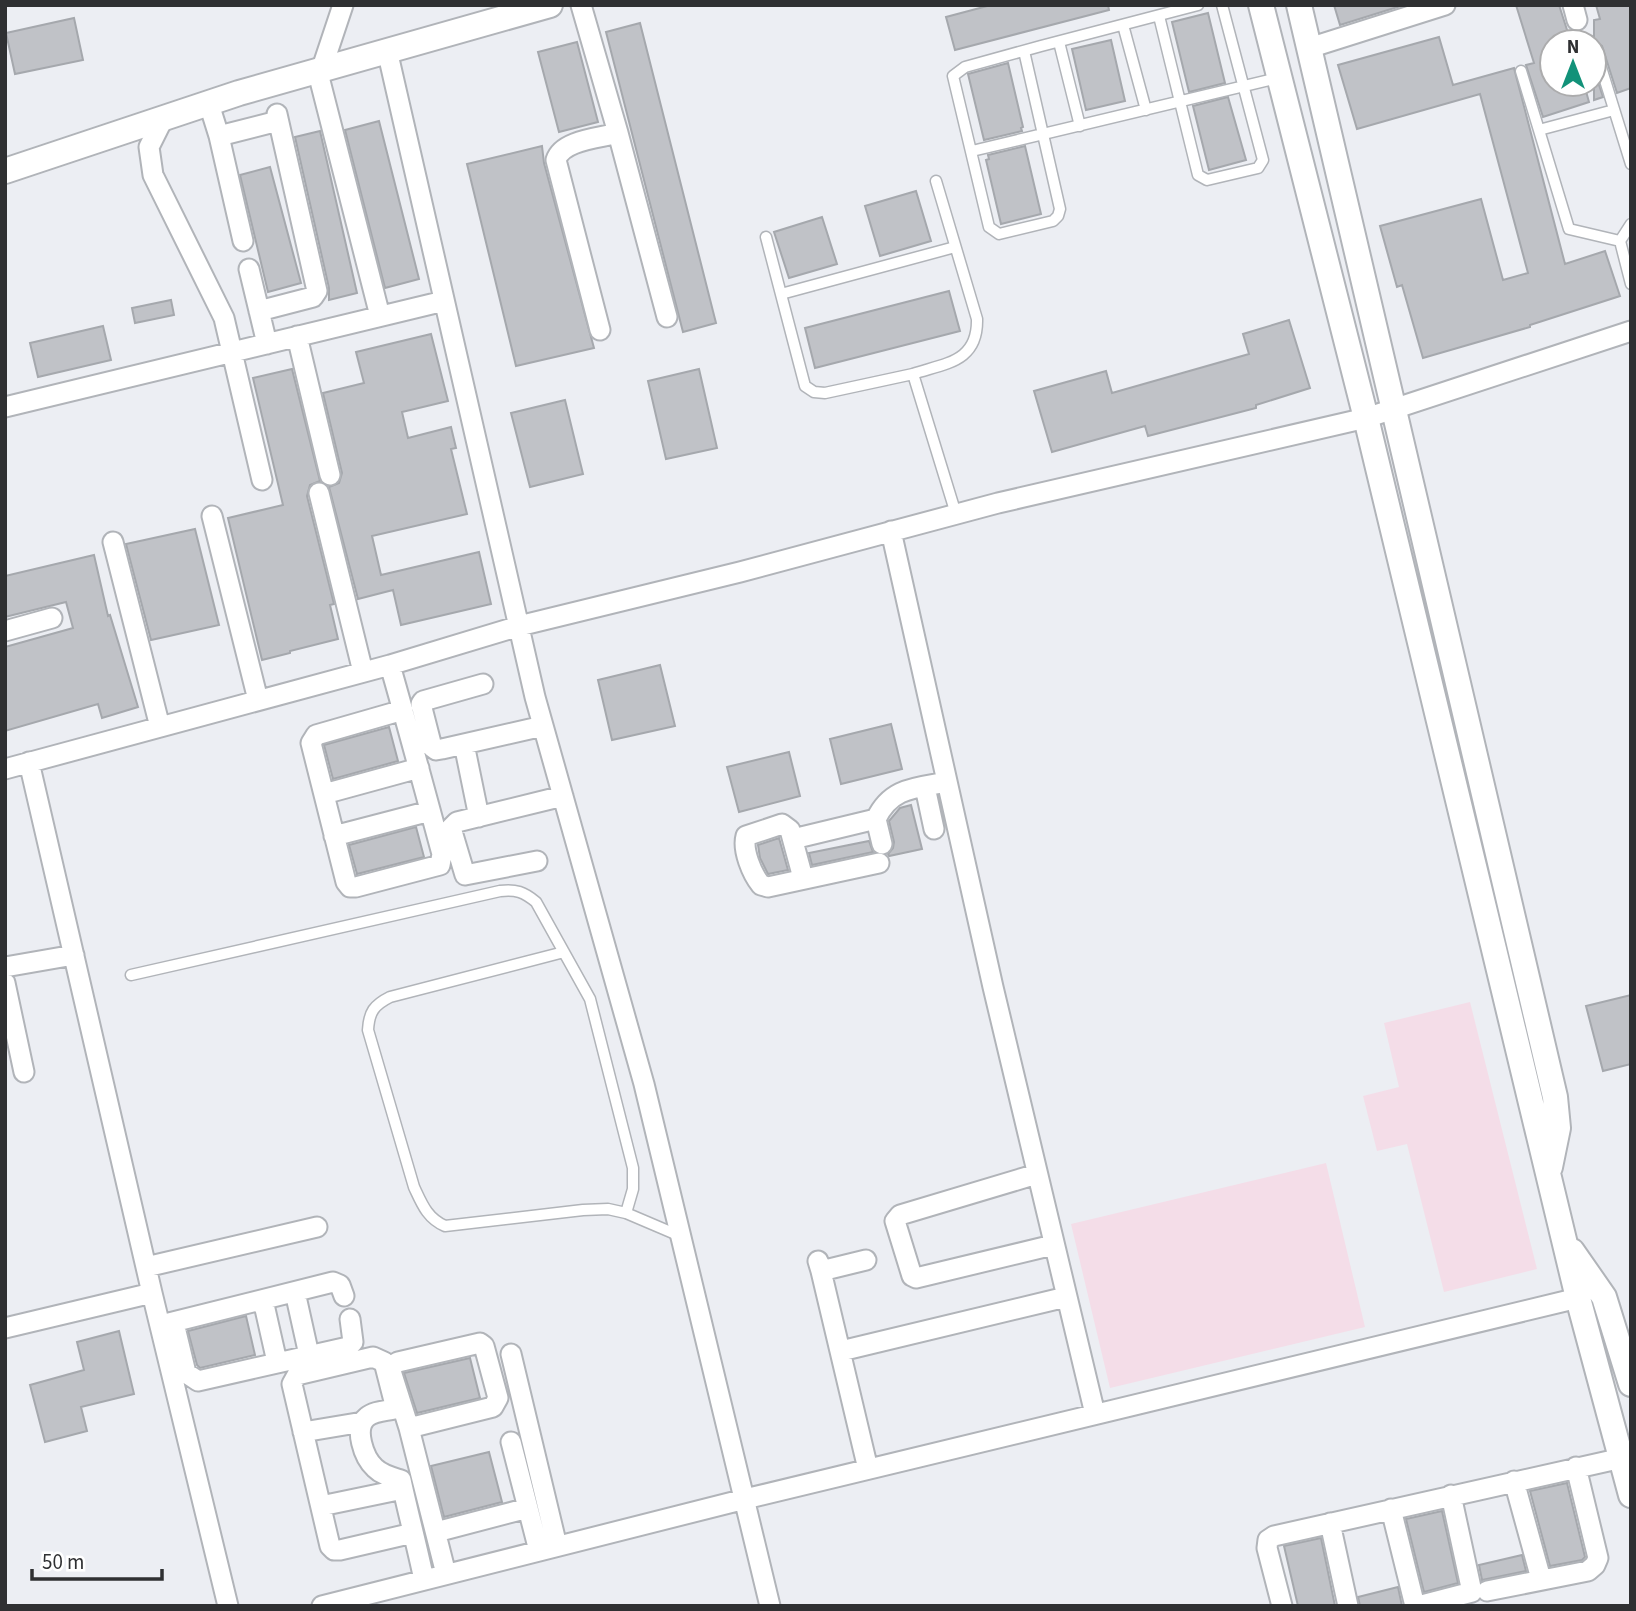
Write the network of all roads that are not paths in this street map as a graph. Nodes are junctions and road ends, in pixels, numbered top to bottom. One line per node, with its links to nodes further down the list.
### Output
1 (343, 5): 15 (street)
2 (550, 5): 13 (street)
3 (581, 5): 27 (street)
4 (1198, 5): 9 (lane)
5 (1222, 5): 18 (lane)
6 (1261, 5): 17 (street)
7 (1298, 5): 12 (street)
8 (1445, 5): 12 (street)
9 (1159, 16): 10 (lane); 20 (lane)
10 (1123, 25): 11 (lane); 22 (lane)
11 (1059, 42): 14 (lane); 25 (lane)
12 (1309, 48): 53 (street)
13 (387, 50): 15 (street); 42 (street)
14 (1024, 51): 28 (lane); 30 (lane)
15 (319, 69): 21 (street); 44 (street)
16 (1521, 71): 26 (lane)
17 (1280, 78): 18 (lane); 54 (street)
18 (1244, 86): 20 (lane); 20 (lane)
19 (1608, 90): 23 (lane)
20 (1181, 102): 22 (lane)
21 (209, 103): 24 (street); 29 (street)
22 (1146, 110): 25 (lane)
23 (1614, 110): 26 (lane); 31 (lane)
24 (162, 121): 32 (street); 50 (street)
25 (1080, 126): 28 (lane)
26 (1539, 130): 37 (lane)
27 (618, 133): 45 (street); 46 (street)
28 (1044, 135): 30 (lane); 30 (lane)
29 (219, 136): 36 (street); 43 (street)
30 (972, 150)
31 (1631, 164)
32 (5, 172)
33 (936, 181): 38 (lane)
34 (1631, 224): 37 (lane)
35 (766, 237): 41 (lane)
36 (243, 241)
37 (1620, 241): 40 (lane)
38 (956, 247): 41 (lane); 51 (lane)
39 (248, 269): 43 (street)
40 (1631, 284)
41 (781, 294): 51 (lane)
42 (443, 301): 44 (street); 63 (street)
43 (259, 311): 49 (street)
44 (380, 316): 48 (street)
45 (667, 317)
46 (600, 330)
47 (1631, 331): 53 (street)
48 (298, 336): 49 (street); 55 (street)
49 (267, 344): 50 (street)
50 (232, 352): 52 (street); 56 (street)
51 (913, 374): 58 (lane)
52 (5, 407)
53 (1394, 409): 54 (street); 95 (street)
54 (1367, 418): 58 (street); 95 (street)
55 (330, 475)
56 (262, 480)
57 (318, 493): 66 (street)
58 (956, 514): 60 (street)
59 (212, 516): 68 (street)
60 (891, 531): 63 (street); 76 (street)
61 (113, 542): 71 (street)
62 (52, 618): 64 (street)
63 (519, 626): 65 (street); 70 (street)
64 (5, 631)
65 (390, 664): 66 (street); 69 (street)
66 (363, 672): 68 (street)
67 (483, 684): 72 (street)
68 (258, 700): 71 (street)
69 (403, 710): 74 (street); 78 (street)
70 (543, 726): 72 (street); 79 (street)
71 (160, 727): 73 (street)
72 (464, 744): 81 (street)
73 (29, 762): 75 (street); 89 (street)
74 (419, 768): 78 (street); 80 (street)
75 (5, 769)
76 (947, 782): 77 (street); 94 (street)
77 (925, 787): 82 (street); 83 (street)
78 (324, 794): 84 (street)
79 (563, 796): 81 (street); 98 (street)
80 (430, 811): 84 (street); 84 (street)
81 (479, 817): 86 (street)
82 (876, 819): 85 (street); 87 (street)
83 (934, 829)
84 (334, 836)
85 (793, 839): 87 (street); 87 (street)
86 (537, 861)
87 (803, 878)
88 (564, 952): 91 (lane); 96 (lane); 96 (lane)
89 (74, 955): 90 (street); 102 (street)
90 (5, 967)
91 (131, 975)
92 (5, 982): 93 (street)
93 (24, 1072)
94 (1037, 1174): 100 (street); 100 (street)
95 (1548, 1175): 99 (street)
96 (626, 1213): 98 (lane)
97 (317, 1227): 102 (street)
98 (681, 1236): 129 (street)
99 (1564, 1239): 107 (street); 116 (street)
100 (1053, 1245): 106 (street)
101 (866, 1260): 112 (street)
102 (146, 1266): 104 (street)
103 (295, 1292): 105 (street); 108 (street); 114 (street)
104 (152, 1293): 110 (street); 111 (street)
105 (344, 1296)
106 (1066, 1297): 112 (street); 117 (street)
107 (1578, 1298): 117 (street); 122 (street)
108 (263, 1300): 110 (street); 115 (street)
109 (350, 1319): 114 (street)
110 (167, 1324): 115 (street); 141 (street)
111 (5, 1328)
112 (841, 1351): 124 (street)
113 (511, 1354): 136 (street)
114 (309, 1355): 115 (street)
115 (277, 1362)
116 (1631, 1384)
117 (1095, 1414): 124 (street)
118 (363, 1422): 120 (street); 120 (street); 126 (street)
119 (409, 1428): 119 (street); 134 (street)
120 (303, 1432): 130 (street)
121 (511, 1442): 131 (street)
122 (1622, 1458): 123 (street); 128 (street)
123 (1576, 1467): 125 (street); 138 (street)
124 (868, 1469): 129 (street)
125 (1514, 1481): 127 (street); 138 (street)
126 (403, 1489): 130 (street); 135 (street)
127 (1451, 1495): 132 (street); 146 (street)
128 (1631, 1495)
129 (745, 1499): 136 (street); 143 (street)
130 (321, 1506): 135 (street)
131 (528, 1508): 134 (street); 136 (street)
132 (1391, 1509): 133 (street); 146 (street)
133 (1330, 1523): 144 (street); 145 (street)
134 (436, 1532): 137 (street)
135 (413, 1533): 139 (street)
136 (548, 1548): 137 (street)
137 (446, 1574): 139 (street)
138 (1541, 1579): 140 (street)
139 (424, 1580): 142 (street)
140 (1488, 1591)
141 (228, 1606)
142 (322, 1606)
143 (770, 1606)
144 (1282, 1606)
145 (1348, 1606)
146 (1416, 1606)

